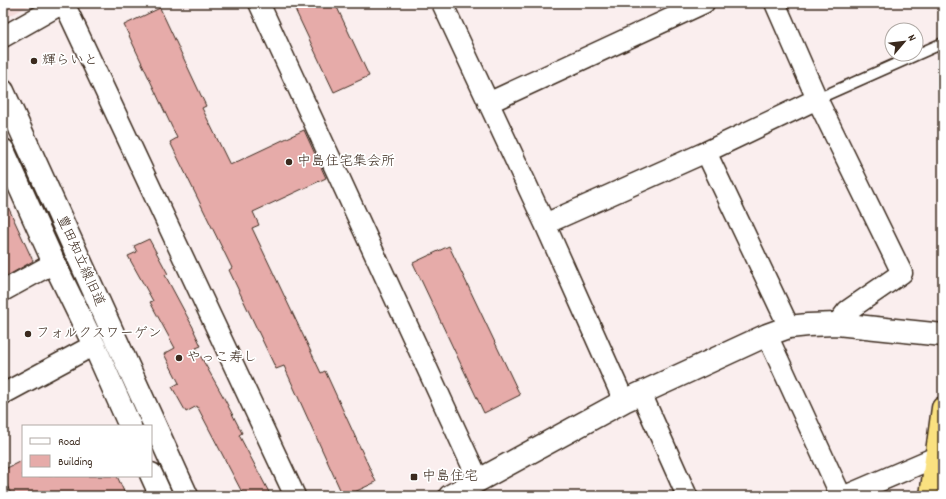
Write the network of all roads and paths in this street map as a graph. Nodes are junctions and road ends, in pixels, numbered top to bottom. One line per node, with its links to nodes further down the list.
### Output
1 (64, 3): 6 (street); 30 (street)
2 (259, 3): 27 (street)
3 (442, 3): 10 (street)
4 (704, 3): 10 (street)
5 (775, 3): 9 (street)
6 (3, 37)
7 (943, 43): 9 (lane)
8 (3, 91): 29 (street, 豊田知立線旧道)
9 (817, 99): 12 (street); 16 (street)
10 (488, 103): 13 (street)
11 (3, 150): 14 (street, 豊田知立線旧道)
12 (706, 152): 13 (street); 17 (street)
13 (545, 224): 22 (street)
14 (54, 264): 15 (street); 20 (street, 豊田知立線旧道)
15 (3, 291)
16 (837, 324): 17 (street); 19 (street)
17 (789, 327): 18 (street)
18 (767, 334): 22 (street); 33 (street)
19 (943, 334)
20 (94, 345): 21 (street); 24 (street, 豊田知立線旧道)
21 (3, 394)
22 (633, 397): 27 (street); 32 (street)
23 (943, 408): 25 (highway)
24 (130, 425)
25 (936, 457): 34 (street); 35 (highway)
26 (152, 476): 28 (street)
27 (479, 481): 31 (street)
28 (161, 496)
29 (187, 496)
30 (295, 496)
31 (450, 496)
32 (687, 496)
33 (841, 496)
34 (845, 496)
35 (931, 496)

